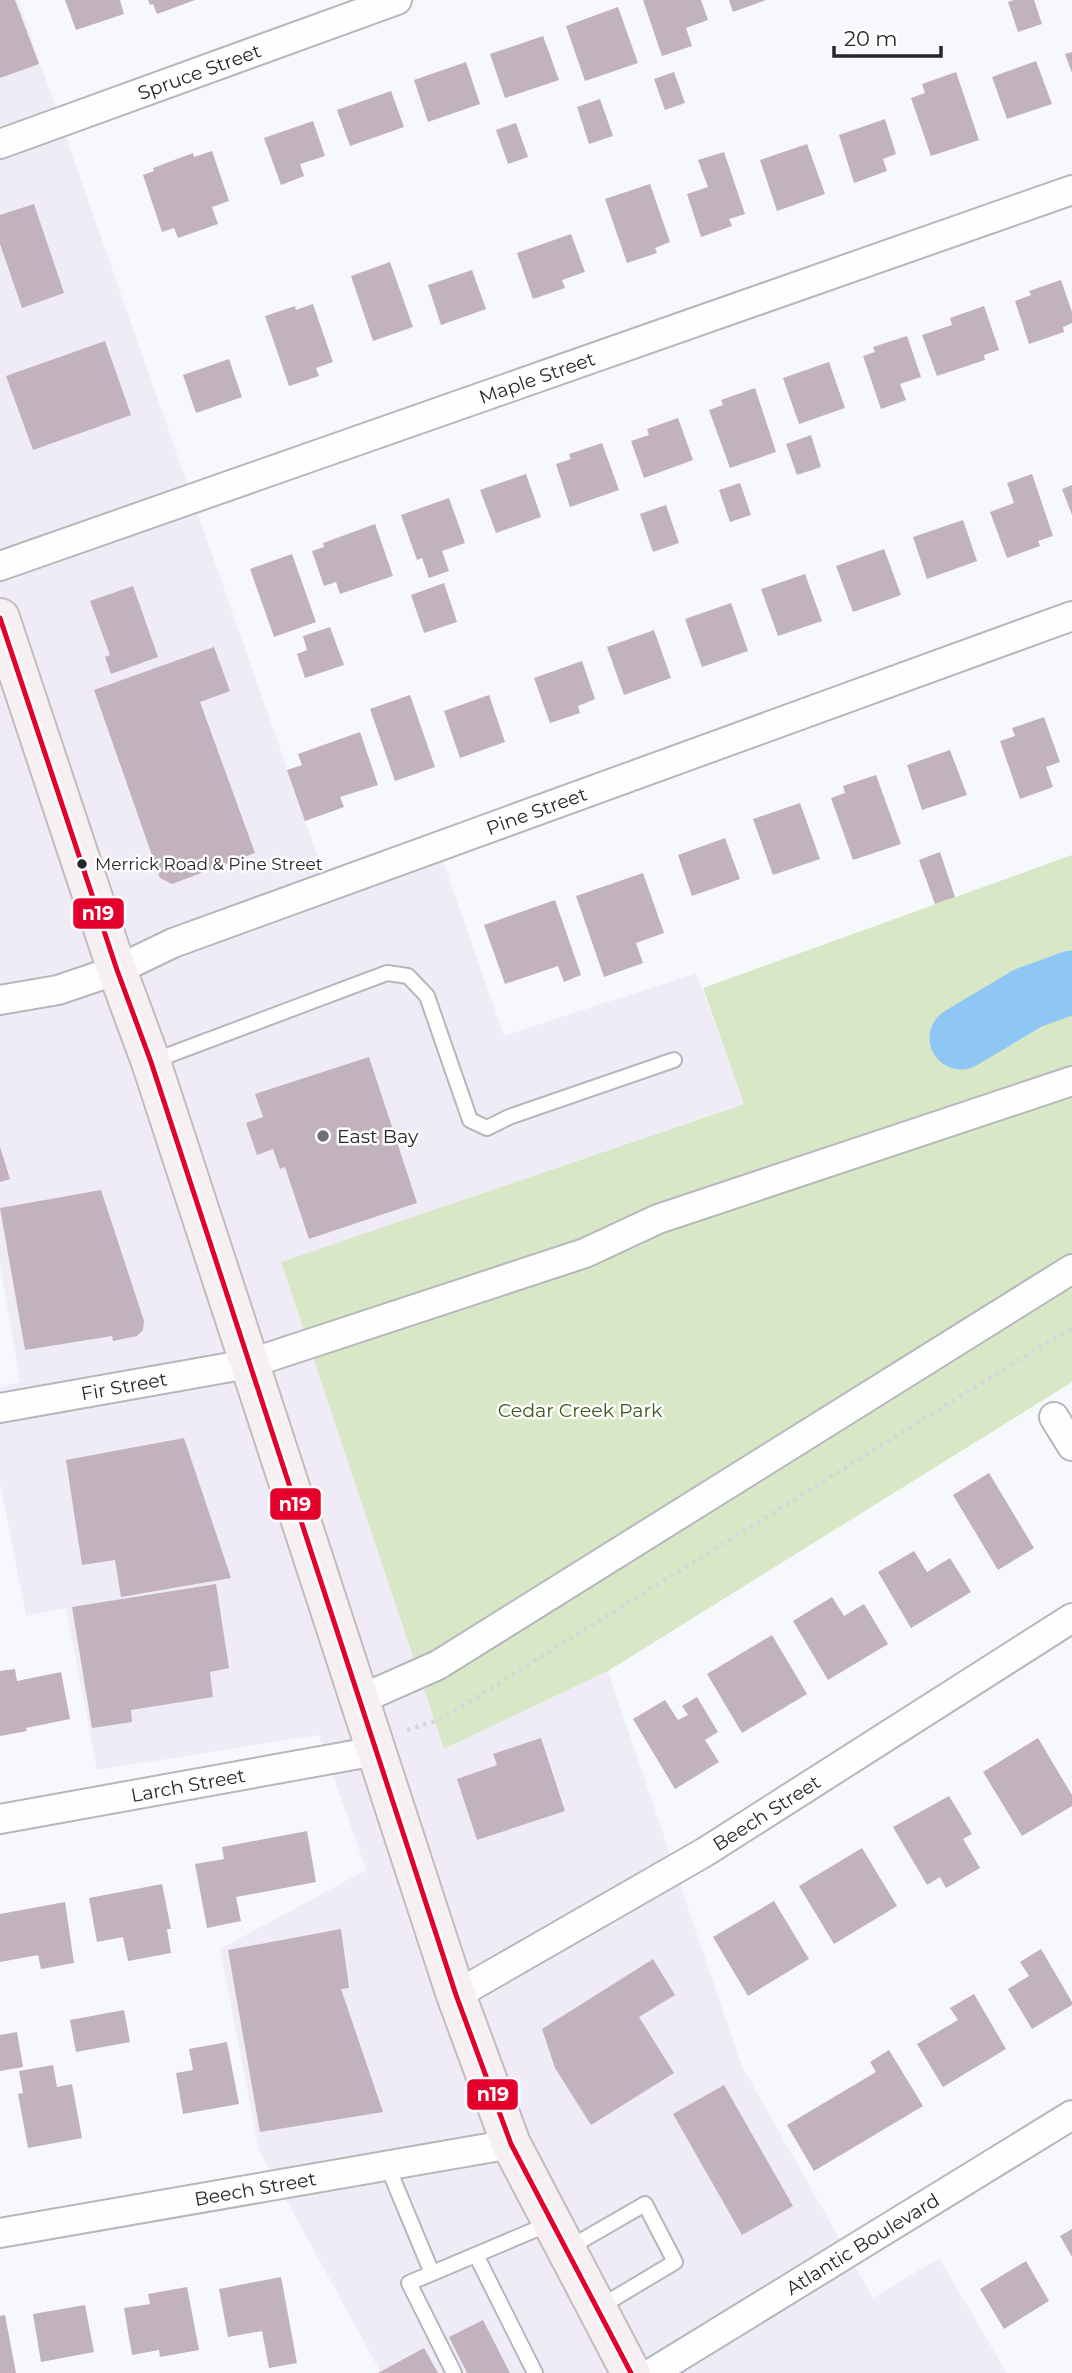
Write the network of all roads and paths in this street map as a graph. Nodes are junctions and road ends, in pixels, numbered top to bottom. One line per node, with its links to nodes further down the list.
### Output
1 (397, 0): 2 (street, Spruce Street)
2 (0, 144)
3 (1072, 190): 4 (street, Maple Street)
4 (0, 566)
5 (1072, 616): 7 (street, Pine Street)
6 (0, 618): 7 (main road)
7 (117, 970): 8 (street, Pine Street); 10 (main road)
8 (0, 1000)
9 (674, 1060): 10 (lane)
10 (151, 1062): 14 (main road)
11 (1072, 1081): 14 (street, Fir Street)
12 (1072, 1269): 19 (street)
13 (1072, 1327): 20 (path)
14 (248, 1364): 15 (street, Fir Street); 19 (main road)
15 (0, 1408)
16 (1054, 1417): 17 (street)
17 (1072, 1446)
18 (1072, 1618): 22 (street, Beech Street)
19 (359, 1700): 20 (main road)
20 (374, 1746): 21 (street, Larch Street); 22 (main road)
21 (0, 1819)
22 (456, 1995): 24 (main road)
23 (1072, 2115): 34 (street, Atlantic Boulevard)
24 (511, 2144): 25 (street, Beech Street); 27 (main road)
25 (387, 2165): 26 (street, Beech Street); 29 (lane)
26 (0, 2233)
27 (559, 2236): 28 (lane); 30 (main road); 30 (lane)
28 (476, 2255): 29 (lane); 32 (lane)
29 (432, 2273): 31 (lane)
30 (597, 2309): 33 (main road)
31 (454, 2373)
32 (535, 2373)
33 (631, 2373)
34 (652, 2373)

